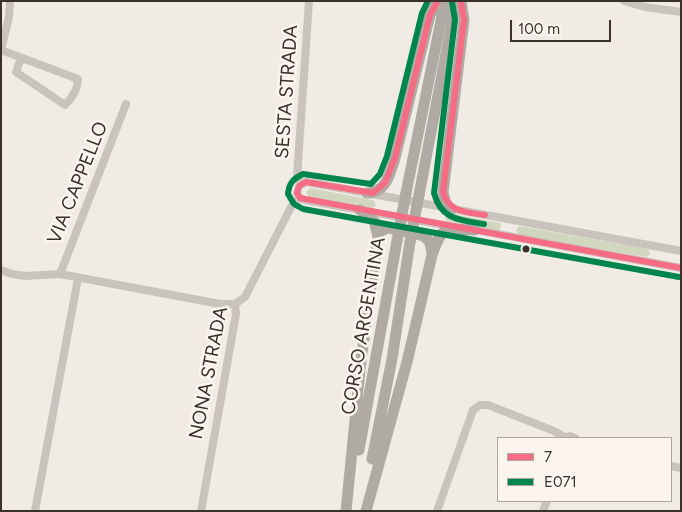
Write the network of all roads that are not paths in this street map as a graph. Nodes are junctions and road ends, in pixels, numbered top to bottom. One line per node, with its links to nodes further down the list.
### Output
1 (10, 1): 12 (street)
2 (309, 1): 14 (street, SESTA STRADA)
3 (438, 1): 15 (highway)
4 (445, 1): 33 (highway, CORSO ARGENTINA, bridge)
5 (456, 1): 34 (highway, CORSO ARGENTINA, bridge)
6 (461, 1): 17 (highway)
7 (624, 1): 10 (street)
8 (652, 1): 10 (street)
9 (663, 1): 11 (street)
10 (641, 5): 11 (street)
11 (677, 11)
12 (21, 58): 12 (street)
13 (126, 104): 27 (street, VIA CAPPELLO)
14 (302, 183): 15 (street); 16 (street, SESTA STRADA)
15 (367, 193): 17 (street)
16 (300, 198): 18 (street); 29 (street, NONA STRADA)
17 (452, 209): 21 (street)
18 (360, 210): 19 (street); 20 (highway)
19 (475, 230): 23 (highway); 24 (street)
20 (378, 236): 23 (highway); 33 (highway)
21 (660, 247): 22 (street); 24 (street)
22 (681, 251)
23 (432, 255): 34 (highway)
24 (657, 264): 25 (street)
25 (681, 268)
26 (1, 270): 27 (street)
27 (60, 274): 28 (street)
28 (78, 278): 29 (street); 31 (street)
29 (235, 304): 32 (street, NONA STRADA)
30 (563, 437): 35 (street)
31 (35, 511)
32 (201, 511)
33 (347, 511)
34 (364, 511)
35 (437, 511)

